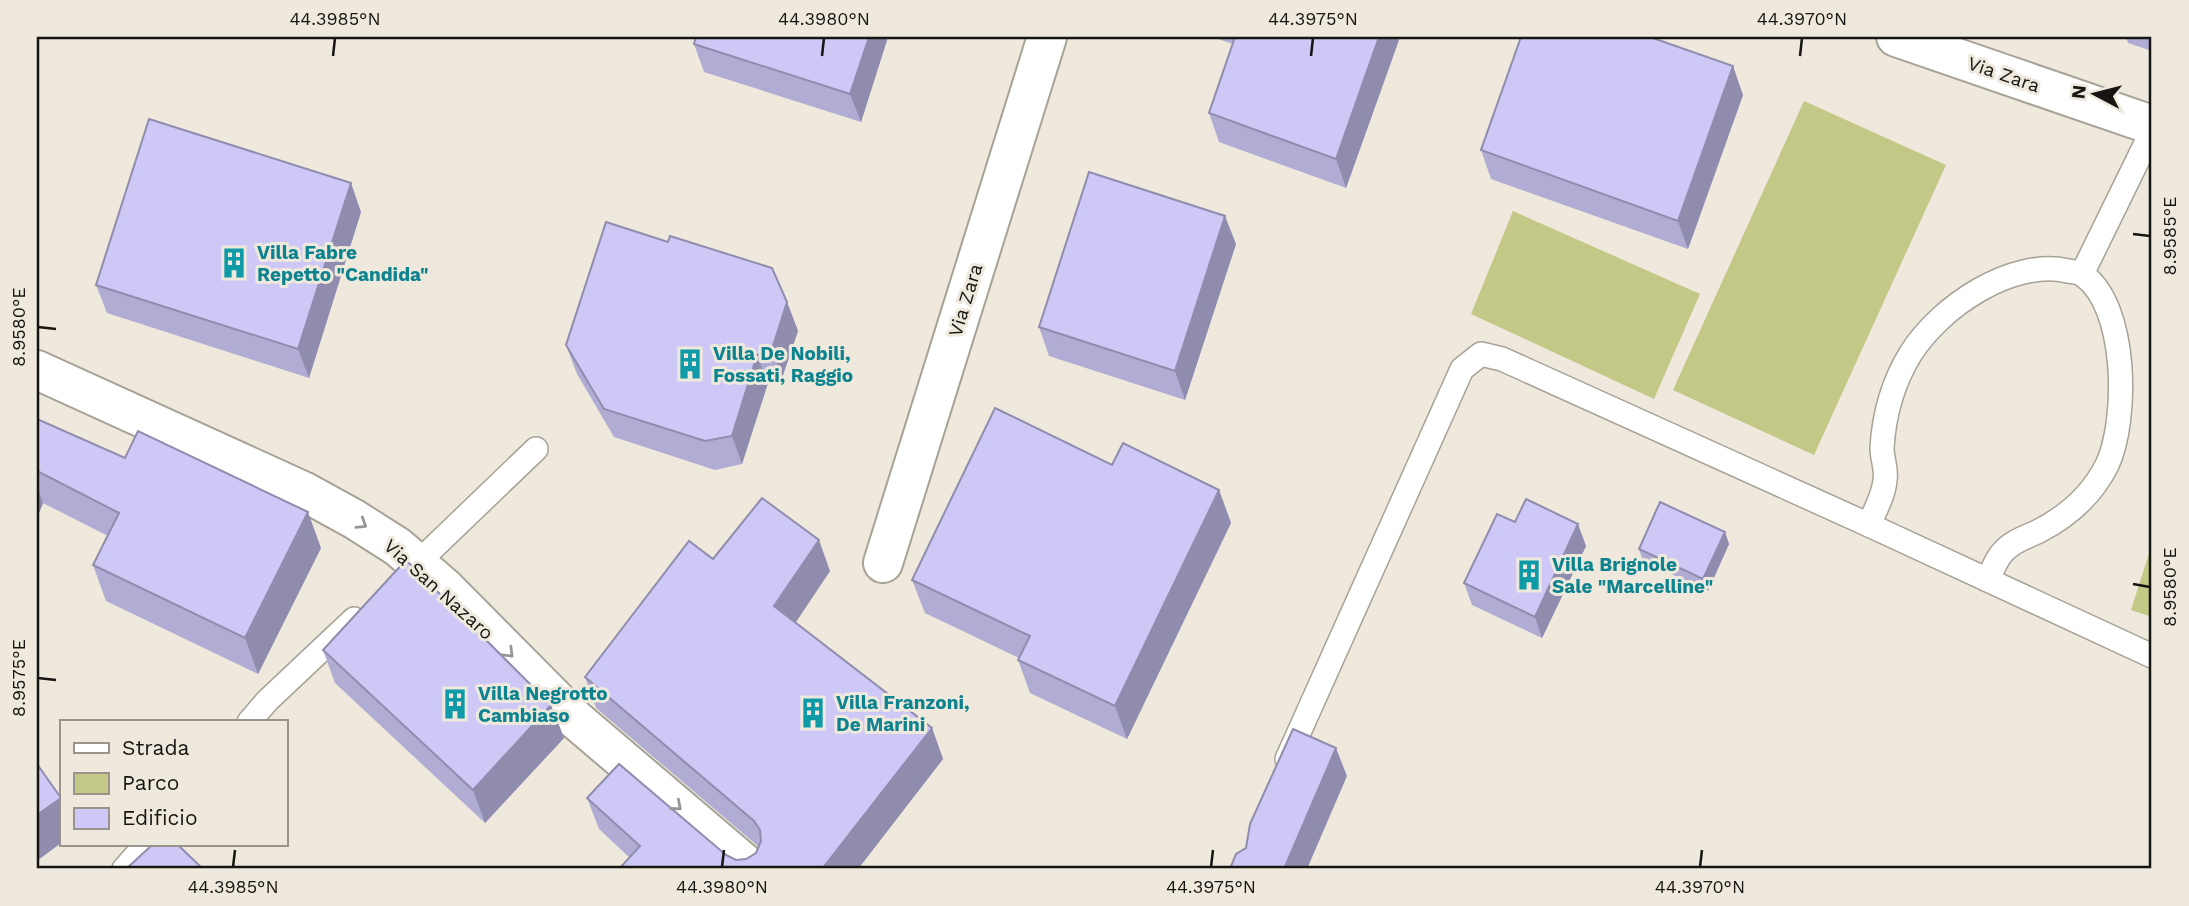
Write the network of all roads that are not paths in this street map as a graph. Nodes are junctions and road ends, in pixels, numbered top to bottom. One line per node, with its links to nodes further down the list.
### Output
1 (1047, 37): 9 (street, Via Zara)
2 (1896, 37): 3 (street, Via Zara)
3 (2152, 125)
4 (2152, 131): 5 (lane)
5 (2082, 274): 8 (lane); 11 (lane)
6 (37, 370): 10 (street, Via San Nazaro, one-way to 10)
7 (536, 449): 10 (lane)
8 (1869, 525): 11 (lane); 15 (lane)
9 (883, 563)
10 (406, 574): 18 (street, Via San Nazaro, one-way to 18)
11 (1988, 580): 13 (lane)
12 (368, 607): 14 (lane)
13 (2152, 656)
14 (251, 720)
15 (1281, 773)
16 (144, 846): 17 (lane)
17 (124, 869)
18 (751, 869)

